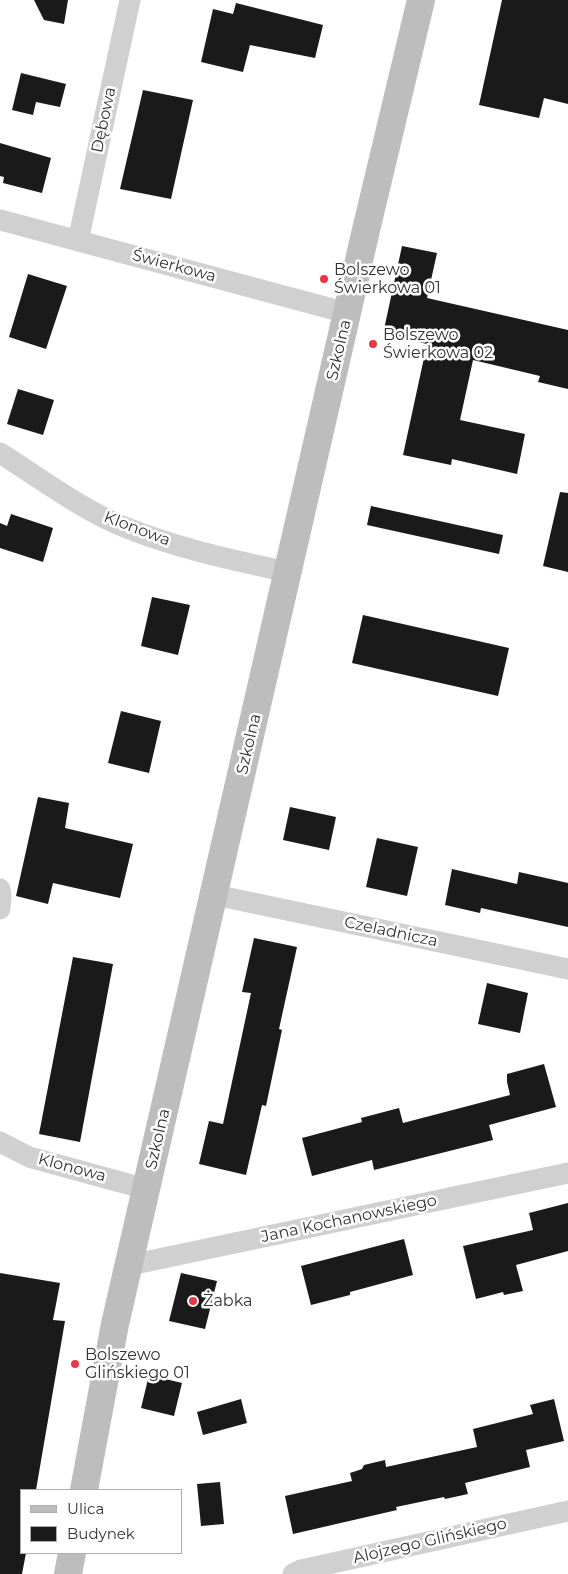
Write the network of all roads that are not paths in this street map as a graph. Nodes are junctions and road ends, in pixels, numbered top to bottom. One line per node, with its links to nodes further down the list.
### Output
1 (130, 0): 4 (street, Dębowa)
2 (421, 0): 5 (street, Szkolna)
3 (0, 220): 4 (street, Świerkowa)
4 (78, 241): 5 (street, Świerkowa)
5 (347, 313): 7 (street, Szkolna)
6 (0, 453): 7 (street, Klonowa)
7 (288, 572): 9 (street, Szkolna)
8 (0, 889): 10 (street)
9 (215, 895): 11 (street, Czeladnicza); 14 (street, Szkolna)
10 (0, 909)
11 (568, 969)
12 (0, 1142): 14 (street, Klonowa)
13 (568, 1173): 15 (street, Jana Kochanowskiego)
14 (146, 1188): 15 (street, Szkolna)
15 (130, 1266): 16 (street, Szkolna)
16 (84, 1489)
17 (568, 1510): 20 (street, Alojzego Glińskiego)
18 (72, 1554): 19 (street)
19 (68, 1574)
20 (293, 1574)

